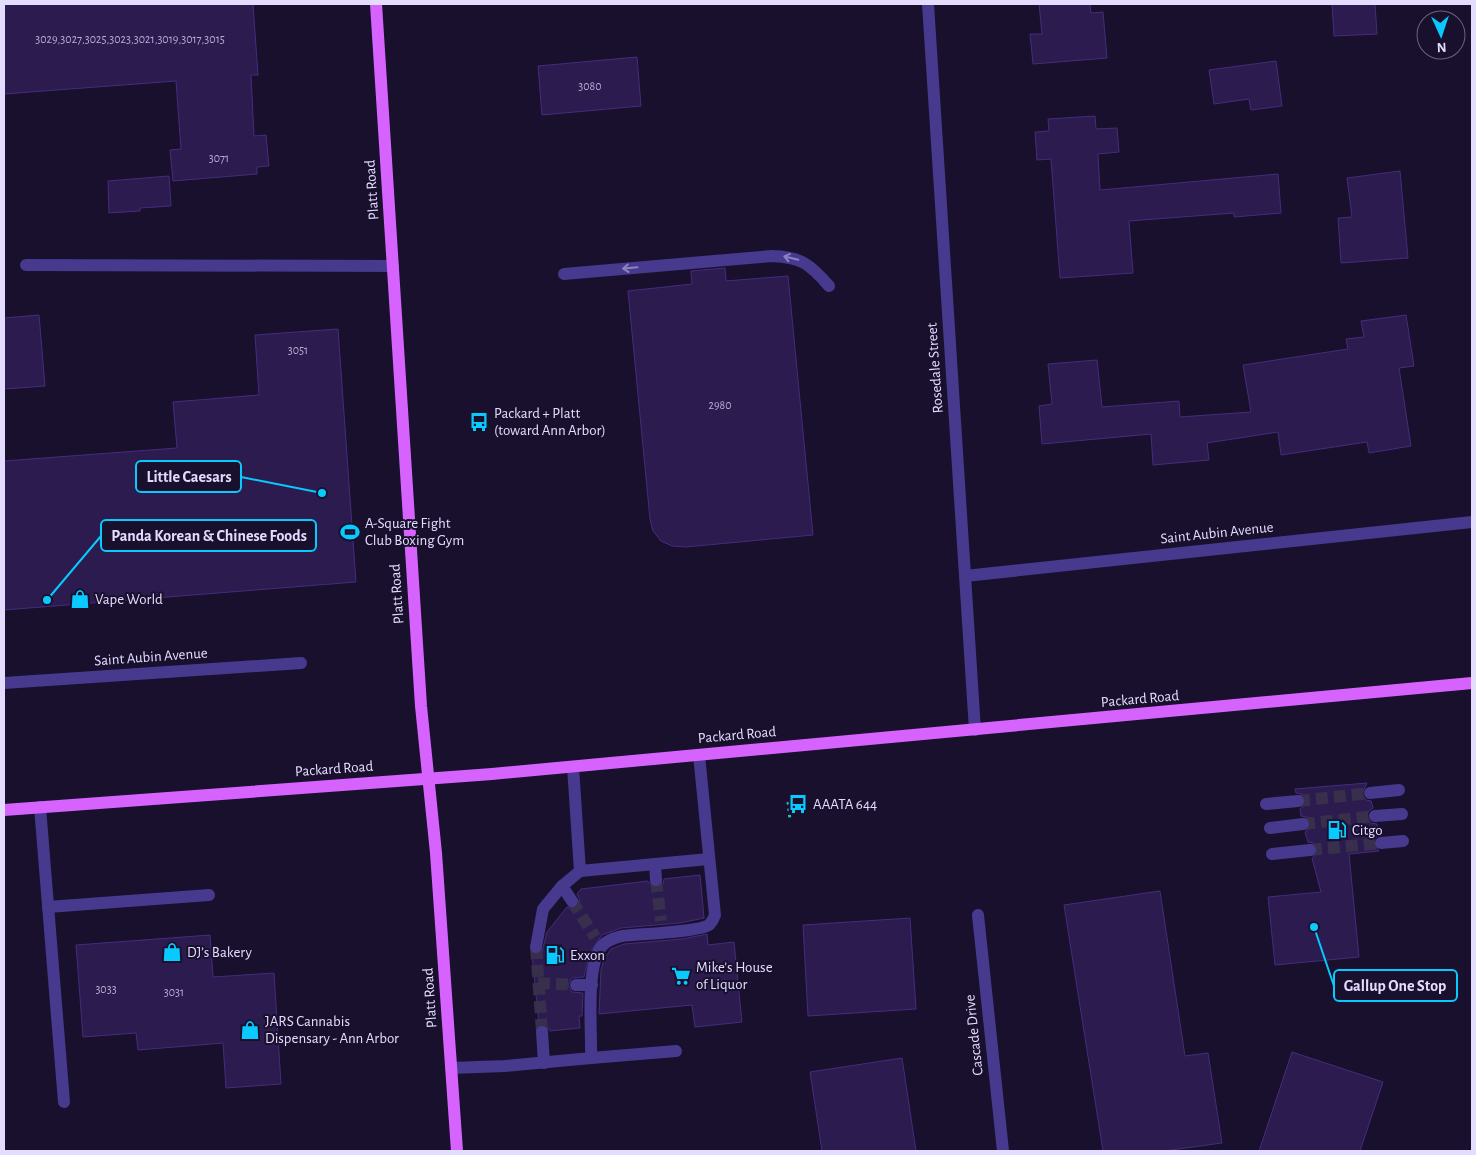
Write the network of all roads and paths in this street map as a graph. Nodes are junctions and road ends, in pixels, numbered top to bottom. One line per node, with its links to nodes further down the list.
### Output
1 (376, 4): 4 (main road, Platt Road)
2 (928, 4): 8 (street, Rosedale Street)
3 (26, 265): 4 (street)
4 (393, 266): 15 (main road, Platt Road)
5 (564, 274): 6 (street, one-way to 5)
6 (829, 286)
7 (1472, 522): 8 (street, Saint Aubin Avenue)
8 (965, 576): 12 (street, Rosedale Street)
9 (301, 663): 10 (street, Saint Aubin Avenue)
10 (4, 683)
11 (1472, 684): 12 (main road, Packard Road)
12 (975, 730): 13 (main road, Packard Road)
13 (699, 755): 14 (main road, Packard Road); 32 (street)
14 (572, 767): 15 (main road, Packard Road); 34 (street)
15 (428, 778): 21 (main road, Packard Road); 48 (main road, Platt Road)
16 (1399, 790): 17 (street)
17 (1370, 793)
18 (1298, 801): 20 (street)
19 (788, 802): 25 (path)
20 (1266, 804)
21 (40, 807): 22 (main road, Packard Road); 39 (street)
22 (4, 810)
23 (1402, 814): 24 (street)
24 (1375, 816)
25 (790, 820)
26 (1303, 824): 27 (street)
27 (1270, 828)
28 (1403, 841): 29 (street)
29 (1381, 843)
30 (1310, 850): 31 (street)
31 (1272, 854)
32 (709, 859): 33 (street); 43 (street)
33 (655, 864): 34 (street); 35 (street)
34 (580, 871): 36 (street)
35 (656, 880)
36 (562, 886): 38 (street); 41 (street)
37 (209, 895): 39 (street)
38 (572, 901)
39 (48, 907): 49 (street)
40 (978, 915): 51 (street, Cascade Drive)
41 (536, 947)
42 (576, 985): 43 (street)
43 (592, 985): 46 (street)
44 (542, 1032): 47 (street)
45 (676, 1051): 46 (street)
46 (591, 1058): 47 (street)
47 (544, 1063): 48 (street)
48 (451, 1068): 50 (main road, Platt Road)
49 (64, 1102)
50 (457, 1151)
51 (1003, 1151)

